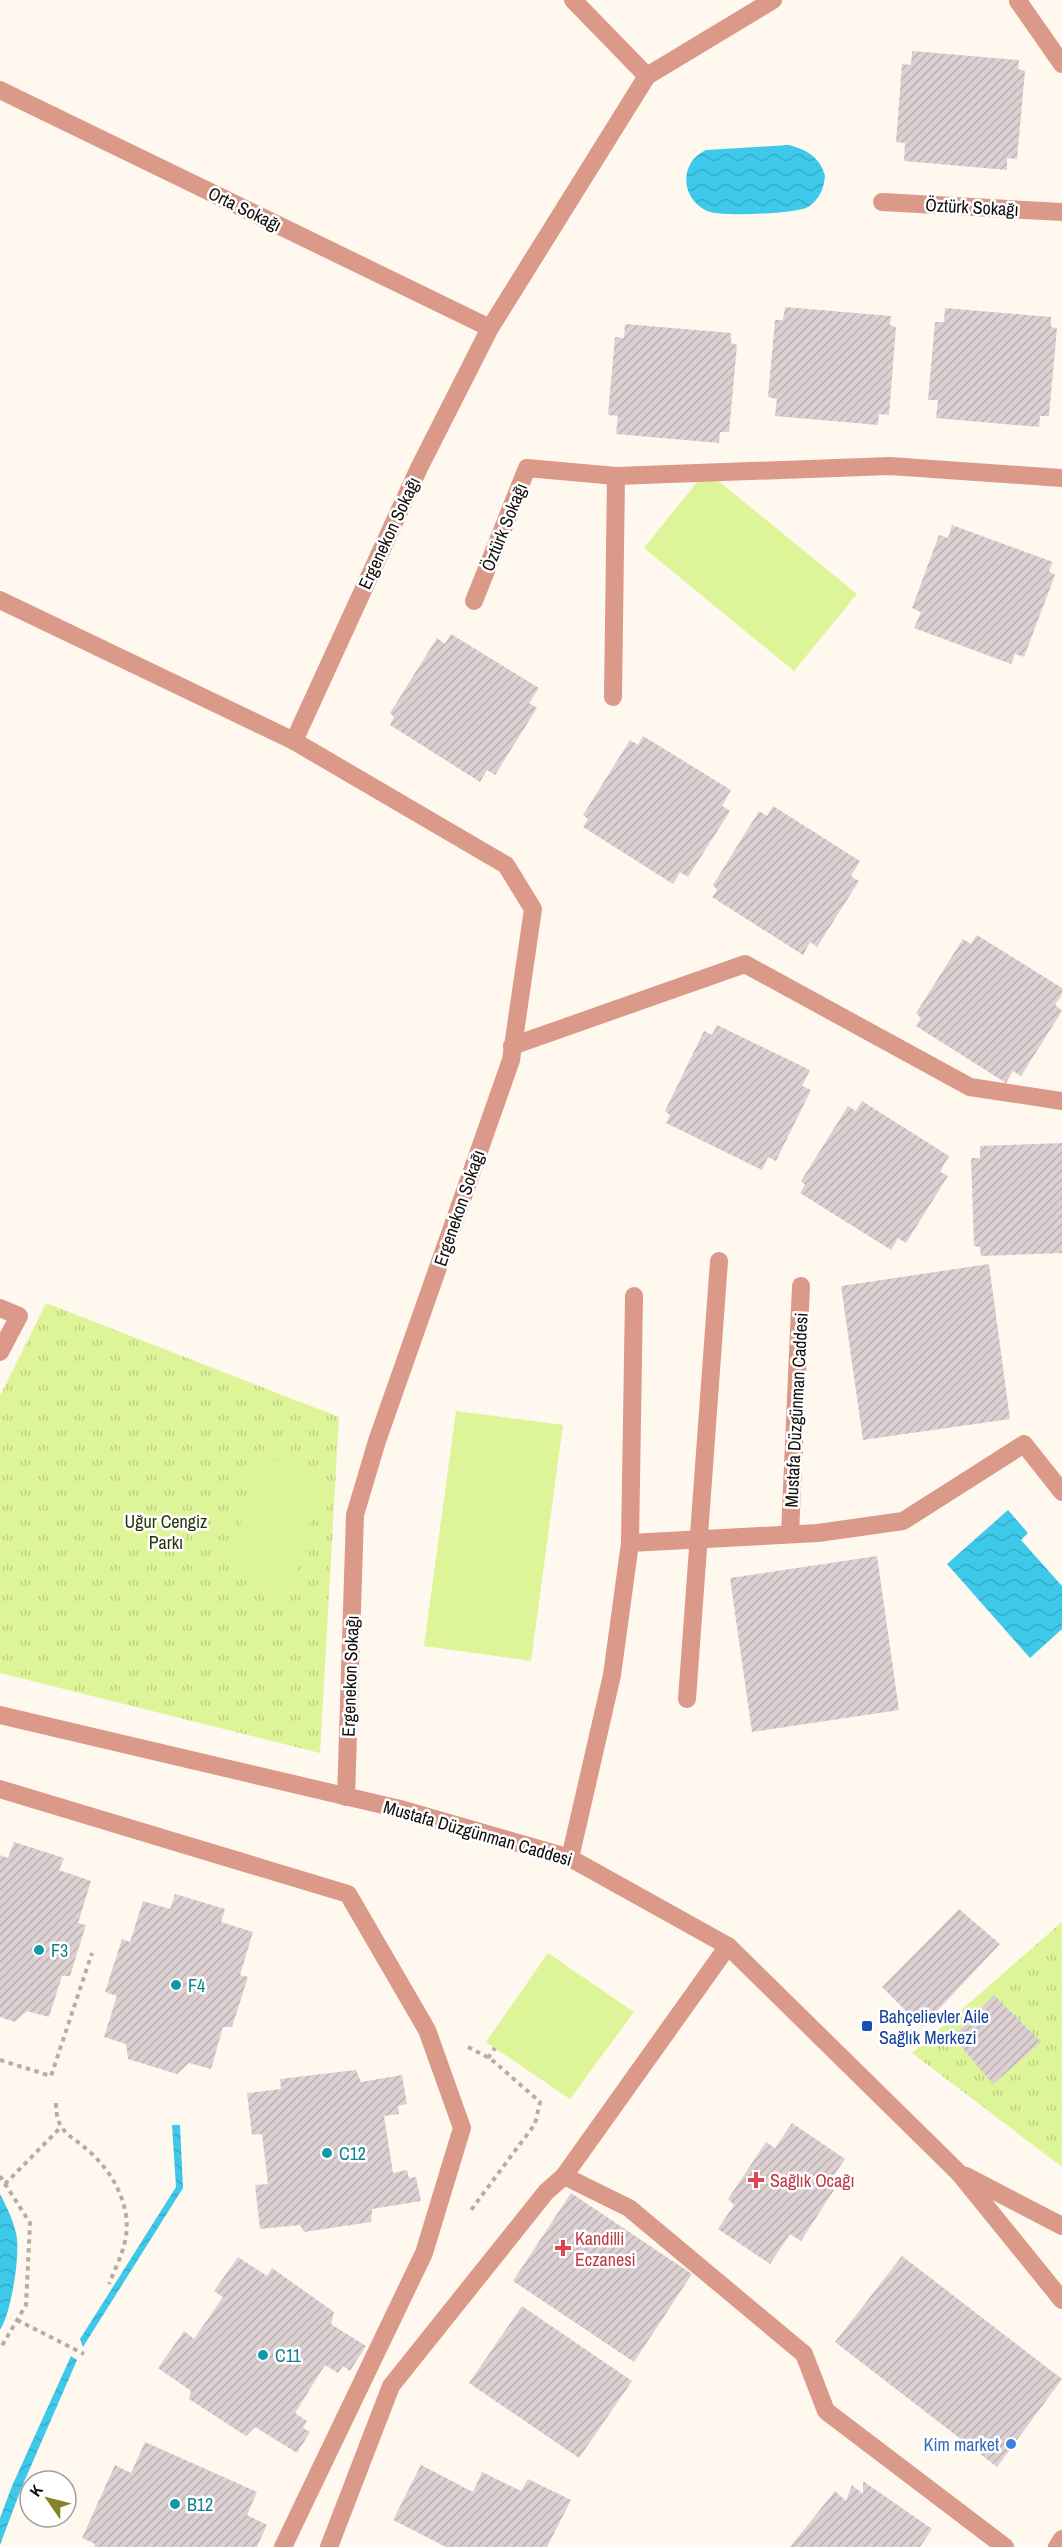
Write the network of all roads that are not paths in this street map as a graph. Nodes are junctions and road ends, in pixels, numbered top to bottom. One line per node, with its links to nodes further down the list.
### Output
1 (573, 0): 5 (street)
2 (773, 0): 5 (street)
3 (1018, 1): 4 (street)
4 (1062, 64)
5 (647, 76): 9 (street, Ergenekon Sokağı)
6 (0, 90): 9 (street, Orta Sokağı)
7 (882, 202): 8 (street, Öztürk Sokağı)
8 (1062, 212)
9 (490, 328): 15 (street, Ergenekon Sokağı)
10 (616, 476): 11 (street); 13 (street, Öztürk Sokağı); 14 (street)
11 (1062, 478)
12 (0, 600): 15 (street, Ergenekon Sokağı)
13 (474, 601)
14 (614, 697)
15 (294, 741): 16 (street, Ergenekon Sokağı)
16 (512, 1046): 17 (street); 30 (street, Ergenekon Sokağı)
17 (1062, 1101)
18 (719, 1261): 25 (street)
19 (801, 1286): 24 (street, Mustafa Düzgünman Caddesi)
20 (634, 1296): 26 (street)
21 (0, 1308): 22 (street)
22 (0, 1352)
23 (1062, 1492): 24 (street)
24 (790, 1534): 25 (street)
25 (698, 1539): 26 (street); 27 (street)
26 (630, 1543): 31 (street)
27 (687, 1699)
28 (0, 1715): 30 (street, Mustafa Düzgünman Caddesi)
29 (0, 1789): 38 (street)
30 (346, 1797): 31 (street, Mustafa Düzgünman Caddesi)
31 (570, 1858): 32 (street, Mustafa Düzgünman Caddesi)
32 (728, 1946): 33 (street, Mustafa Düzgünman Caddesi); 34 (street)
33 (959, 2173): 35 (street, Mustafa Düzgünman Caddesi); 36 (street, Mustafa Düzgünman Caddesi)
34 (564, 2176): 39 (street); 40 (street)
35 (1062, 2226)
36 (1062, 2300)
37 (1062, 2539): 41 (street)
38 (283, 2547)
39 (329, 2547)
40 (1005, 2547)
41 (1057, 2547)

